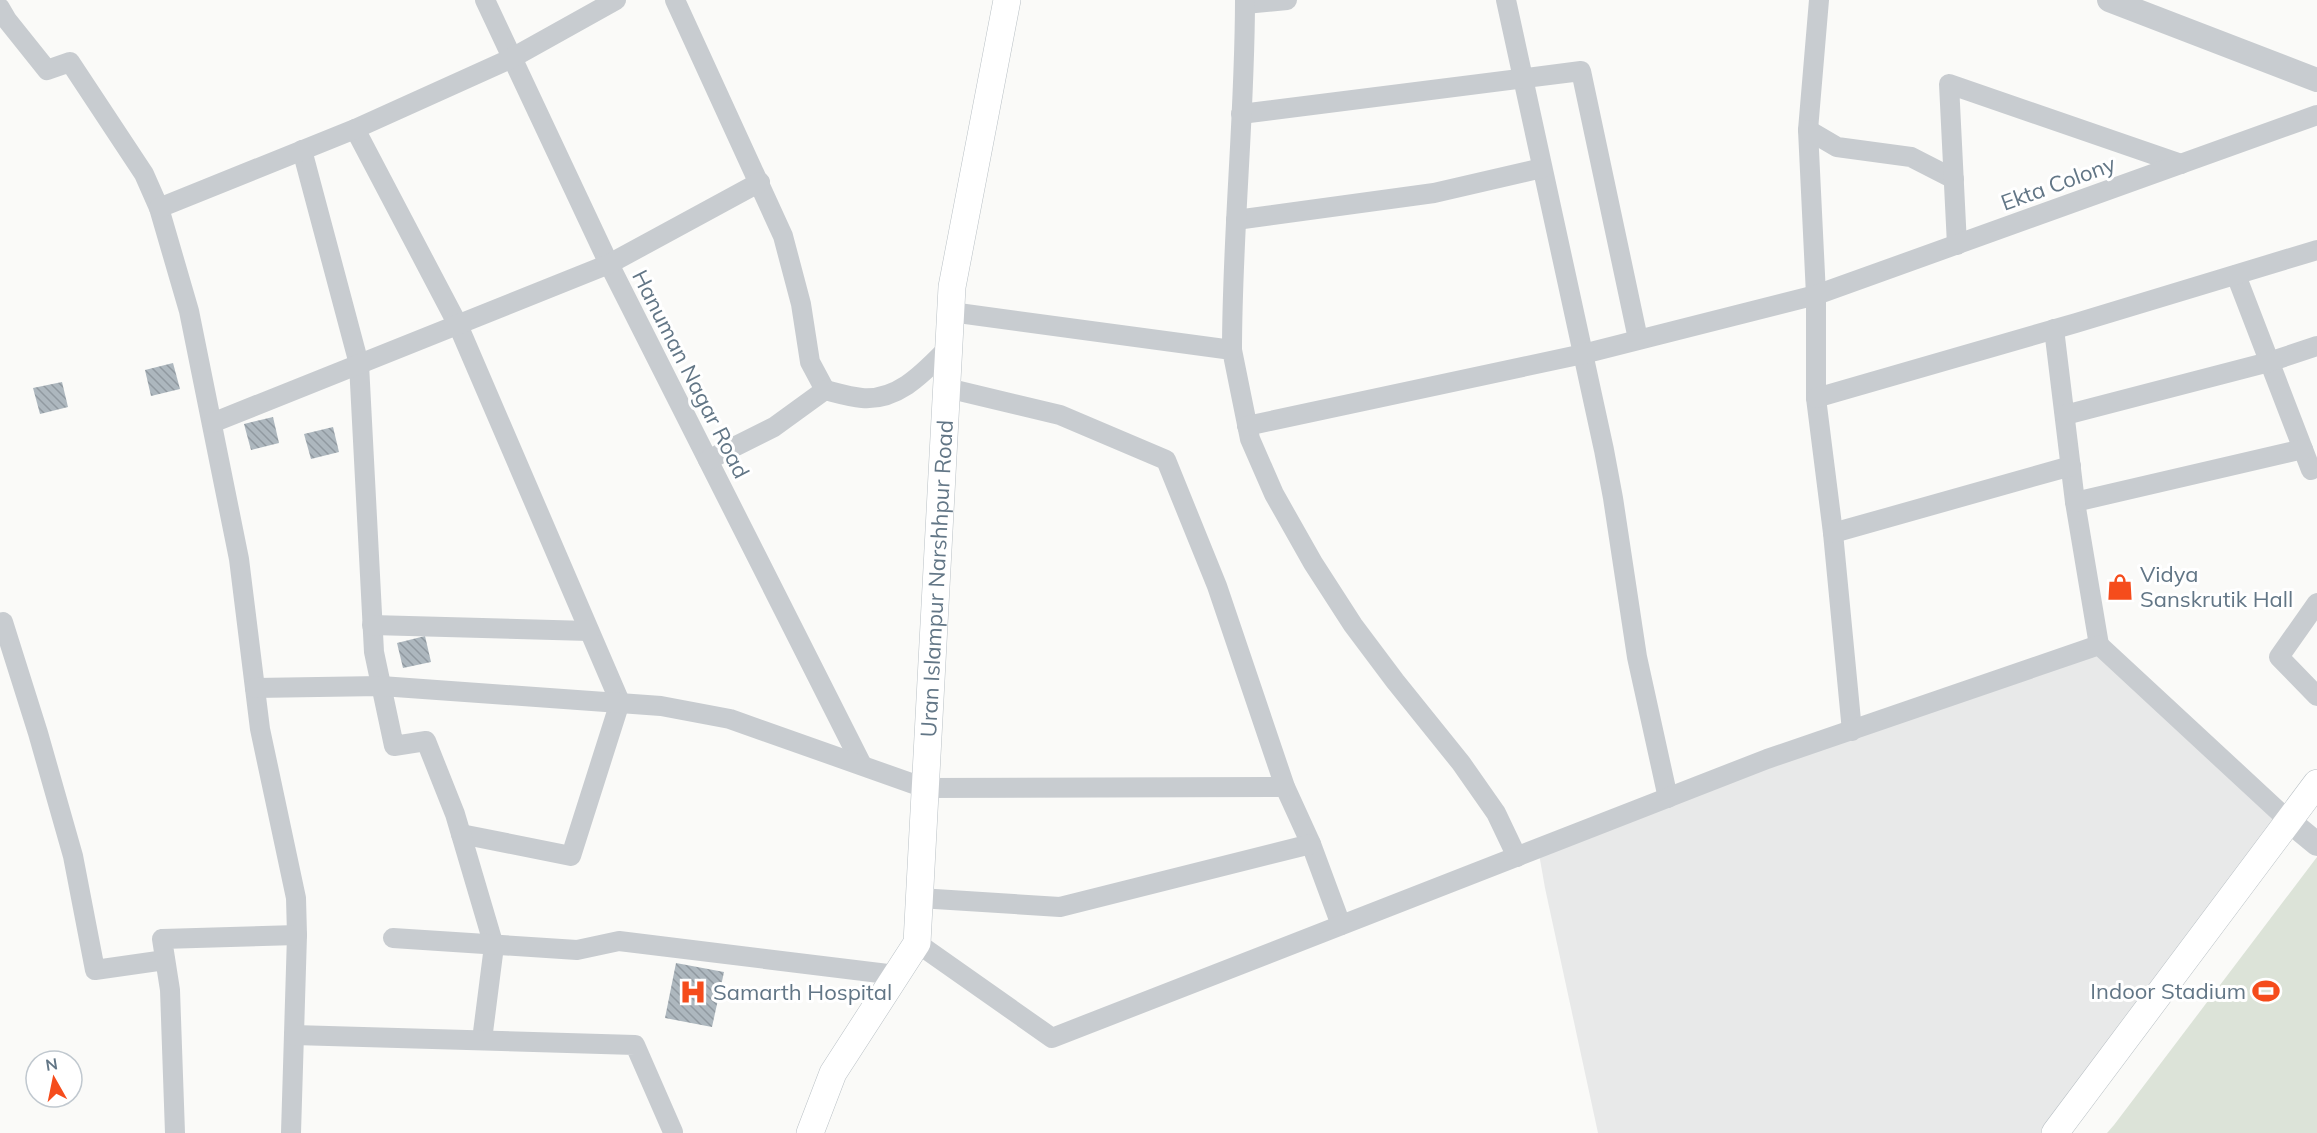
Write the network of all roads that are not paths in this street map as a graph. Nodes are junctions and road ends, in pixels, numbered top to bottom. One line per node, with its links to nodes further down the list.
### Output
1 (485, 0): 11 (street, Hanuman Nagar Road)
2 (616, 0): 11 (street)
3 (675, 0): 22 (street)
4 (1007, 0): 30 (main road, Uran Islampur Narshhpur Road)
5 (1287, 0): 9 (street)
6 (1506, 0): 12 (street)
7 (1819, 0): 17 (street)
8 (2109, 0): 13 (street)
9 (1245, 2): 14 (street)
10 (0, 8): 23 (street)
11 (512, 58): 16 (street); 27 (street, Hanuman Nagar Road)
12 (1523, 79): 14 (street); 20 (street); 33 (street)
13 (2317, 80)
14 (1241, 114): 24 (street)
15 (2317, 115): 19 (street, Ekta Colony)
16 (355, 129): 18 (street); 31 (street)
17 (1808, 130): 21 (street); 29 (street)
18 (302, 150): 23 (street); 39 (street)
19 (2181, 164): 21 (street); 25 (street, Ekta Colony)
20 (1542, 168): 24 (street); 37 (street)
21 (1954, 179): 25 (street)
22 (760, 182): 27 (street); 41 (street)
23 (159, 208): 44 (street)
24 (1236, 219): 36 (street)
25 (1957, 245): 29 (street, Ekta Colony)
26 (2317, 250): 28 (street)
27 (609, 264): 31 (street); 47 (street, Hanuman Nagar Road)
28 (2236, 275): 32 (street); 38 (street)
29 (1816, 295): 33 (street, Ekta Colony); 42 (street)
30 (951, 312): 35 (main road, Uran Islampur Narshhpur Road); 36 (street)
31 (458, 325): 39 (street); 55 (street)
32 (2054, 329): 42 (street); 43 (street)
33 (1638, 339): 37 (street, Ekta Colony)
34 (2317, 346): 38 (street)
35 (949, 347): 40 (main road, Uran Islampur Narshhpur Road); 41 (street)
36 (1232, 350): 45 (street)
37 (1583, 354): 45 (street, Ekta Colony); 66 (street)
38 (2269, 362): 43 (street); 46 (street)
39 (359, 364): 44 (street); 54 (street)
40 (947, 388): 64 (street); 65 (main road, Uran Islampur Narshhpur Road)
41 (825, 390): 47 (street)
42 (1816, 398): 51 (street)
43 (2065, 415): 48 (street)
44 (212, 423): 58 (street)
45 (1247, 426): 71 (street)
46 (2303, 449): 49 (street); 50 (street)
47 (708, 460): 62 (street, Hanuman Nagar Road)
48 (2071, 466): 50 (street); 51 (street)
49 (2311, 470)
50 (2075, 502): 56 (street)
51 (1833, 533): 61 (street)
52 (2317, 603): 59 (street)
53 (3, 622): 78 (street)
54 (372, 625): 55 (street); 57 (street)
55 (589, 631): 60 (street)
56 (2099, 645): 61 (street); 67 (street)
57 (381, 686): 58 (street); 60 (street); 68 (street)
58 (255, 688): 74 (street)
59 (2317, 696)
60 (620, 702): 62 (street); 68 (street)
61 (1852, 731): 66 (street)
62 (862, 765): 65 (street)
63 (2317, 783): 67 (main road)
64 (1285, 787): 65 (street); 69 (street)
65 (925, 788): 72 (main road, Uran Islampur Narshhpur Road)
66 (1668, 798): 71 (street)
67 (2289, 821): 70 (street); 86 (main road)
68 (461, 834): 77 (street)
69 (1311, 843): 72 (street); 73 (street)
70 (2317, 844)
71 (1517, 857): 73 (street)
72 (919, 898): 76 (main road, Uran Islampur Narshhpur Road)
73 (1341, 926): 76 (street)
74 (297, 936): 78 (street); 80 (street)
75 (393, 938): 77 (street)
76 (917, 943): 79 (main road)
77 (494, 946): 79 (street); 81 (street)
78 (165, 960): 83 (street)
79 (896, 975): 85 (main road)
80 (294, 1035): 81 (street); 84 (street)
81 (482, 1040): 82 (street)
82 (673, 1132)
83 (175, 1133)
84 (291, 1133)
85 (810, 1133)
86 (2055, 1133)

